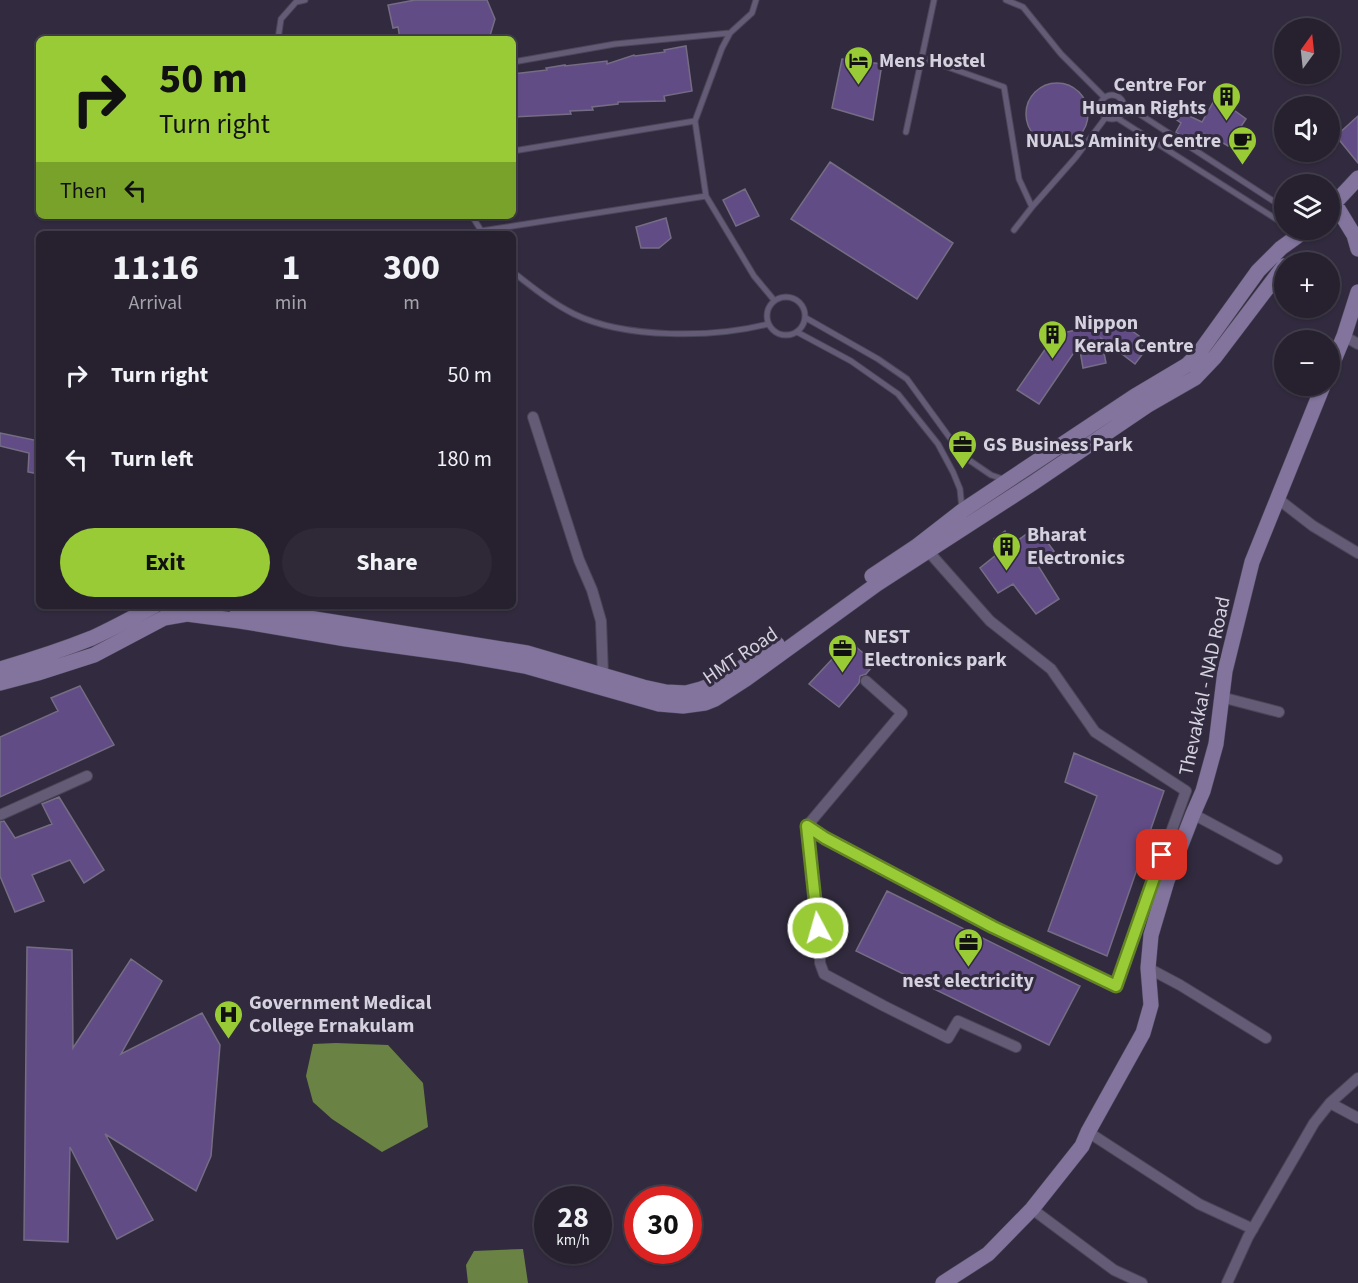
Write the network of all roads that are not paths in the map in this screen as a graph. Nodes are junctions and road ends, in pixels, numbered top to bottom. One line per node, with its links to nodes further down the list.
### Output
1 (305, 0): 6 (lane)
2 (756, 0): 5 (lane)
3 (934, 0): 7 (lane)
4 (1006, 0): 9 (lane)
5 (730, 33): 8 (lane); 13 (lane)
6 (278, 36)
7 (922, 58): 14 (lane); 20 (lane)
8 (516, 61)
9 (1104, 97): 10 (lane); 11 (lane)
10 (1124, 104): 12 (lane); 19 (lane)
11 (1106, 117): 12 (lane); 20 (lane)
12 (1117, 118): 22 (lane)
13 (695, 121): 15 (lane); 17 (lane)
14 (906, 132)
15 (516, 151)
16 (1358, 178): 18 (main road)
17 (706, 196): 24 (lane); 30 (lane)
18 (1340, 197)
19 (1274, 202)
20 (1032, 207): 23 (lane)
21 (1340, 217): 26 (main road)
22 (1274, 218)
23 (1014, 230)
24 (494, 231)
25 (1290, 240): 39 (main road, HMT Road)
26 (1358, 249)
27 (516, 274): 32 (lane)
28 (1274, 279): 42 (main road, HMT Road)
29 (1358, 292): 34 (main road)
30 (774, 300): 31 (lane); 32 (lane)
31 (806, 318): 33 (lane); 39 (lane)
32 (768, 324): 33 (lane)
33 (797, 332): 41 (lane)
34 (1344, 336): 35 (street); 36 (main road)
35 (1358, 344)
36 (1340, 346)
37 (1319, 396): 40 (main road, Thevakkal - NAD Road)
38 (533, 417): 47 (street)
39 (1008, 481): 41 (main road, HMT Road)
40 (1278, 499): 43 (street); 51 (main road, Thevakkal - NAD Road)
41 (962, 511): 50 (main road, HMT Road)
42 (928, 550): 50 (main road, HMT Road); 56 (street)
43 (1358, 553)
44 (148, 609): 46 (main road)
45 (254, 609): 47 (main road, HMT Road)
46 (0, 669)
47 (603, 675): 50 (main road, HMT Road)
48 (866, 681): 56 (street)
49 (0, 683): 50 (main road, HMT Road)
50 (703, 696)
51 (1221, 697): 52 (street); 54 (main road, Thevakkal - NAD Road)
52 (1279, 712)
53 (87, 776): 55 (street)
54 (1193, 814): 57 (street); 58 (main road, Thevakkal - NAD Road)
55 (0, 815)
56 (807, 826): 60 (street)
57 (1277, 859)
58 (1148, 968): 59 (street); 64 (main road, Thevakkal - NAD Road)
59 (1266, 1038)
60 (1016, 1047)
61 (1358, 1078): 62 (street)
62 (1330, 1103): 63 (street); 66 (street)
63 (1358, 1118)
64 (1088, 1131): 65 (main road, Thevakkal - NAD Road); 66 (street)
65 (1032, 1209): 67 (main road, Thevakkal - NAD Road); 68 (street)
66 (1253, 1229): 69 (street)
67 (943, 1283)
68 (1142, 1283)
69 (1227, 1283)

